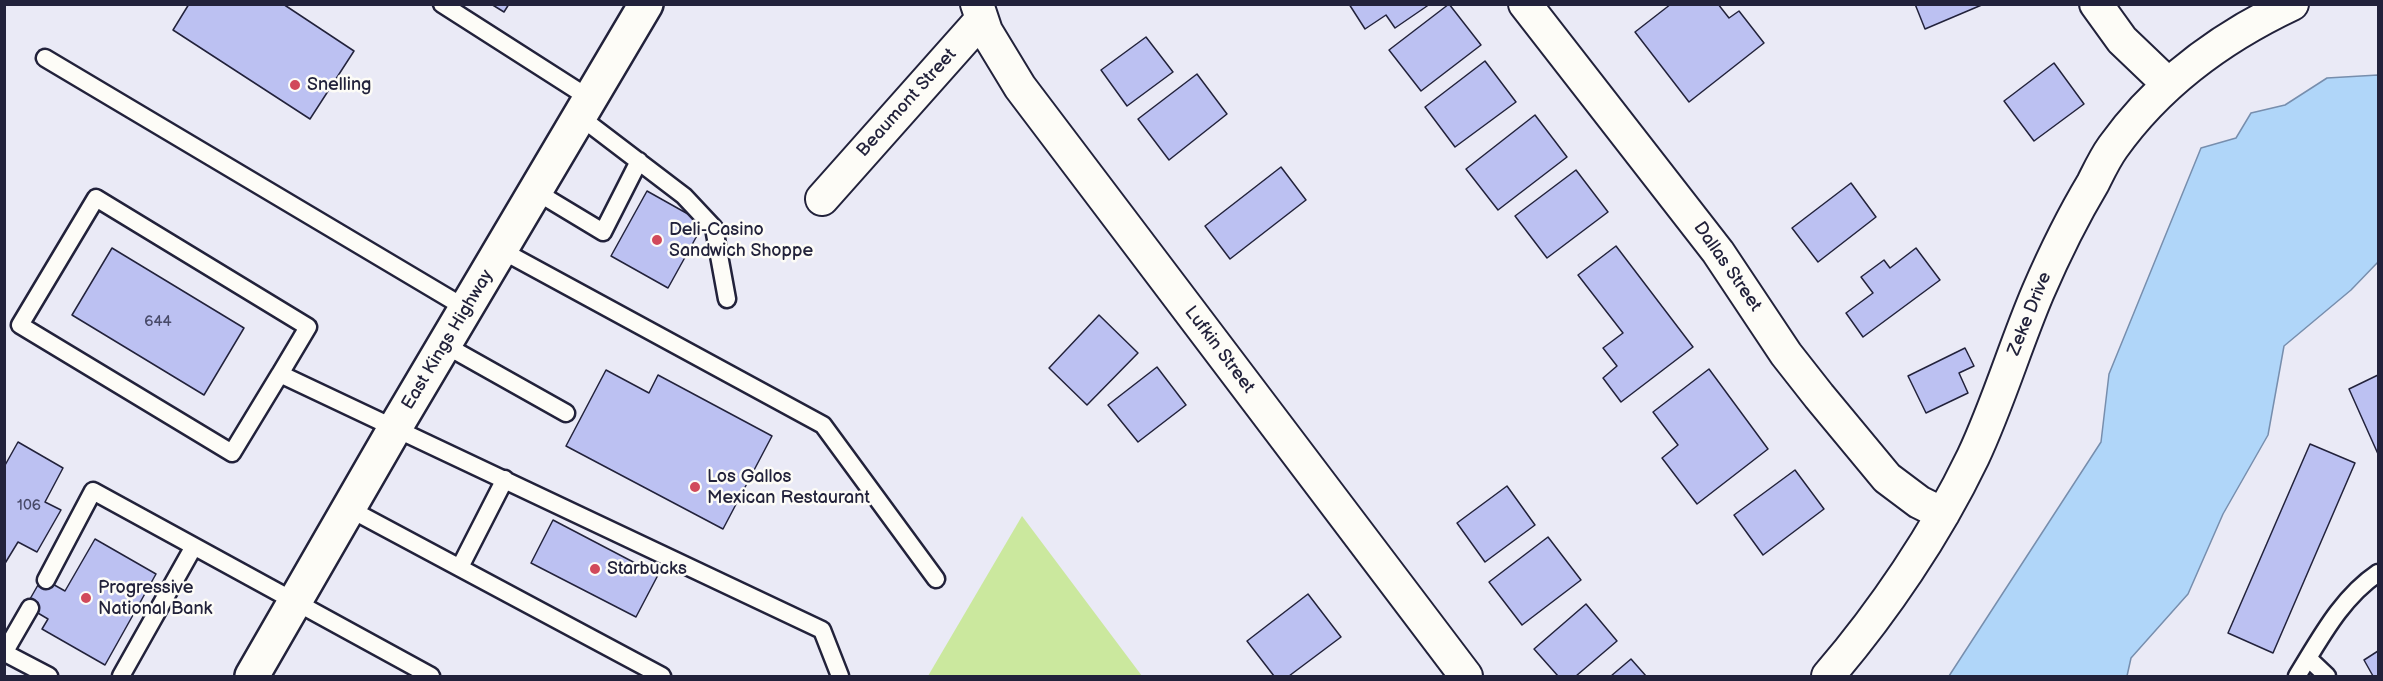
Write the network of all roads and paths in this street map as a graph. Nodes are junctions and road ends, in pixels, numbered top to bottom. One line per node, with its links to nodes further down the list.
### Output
1 (442, 4): 9 (lane)
2 (646, 4): 9 (main road, East Kings Highway)
3 (1525, 4): 22 (street, Dallas Street)
4 (2096, 4): 8 (street)
5 (2292, 4): 8 (street, Zeke Drive)
6 (979, 12): 12 (street, Beaumont Street); 38 (street, Lufkin Street)
7 (45, 58): 15 (lane)
8 (2168, 84): 22 (street, Zeke Drive)
9 (584, 107): 10 (lane); 11 (main road, East Kings Highway)
10 (639, 161): 11 (lane); 14 (lane)
11 (535, 191): 13 (main road, East Kings Highway)
12 (822, 199)
13 (501, 250): 15 (main road, East Kings Highway); 26 (lane)
14 (727, 299)
15 (466, 309): 16 (main road, East Kings Highway)
16 (446, 345): 18 (lane); 19 (main road, East Kings Highway)
17 (280, 374): 17 (lane); 19 (lane)
18 (566, 413)
19 (395, 428): 20 (lane); 21 (main road, East Kings Highway)
20 (505, 479): 24 (lane); 37 (lane)
21 (348, 508): 24 (lane); 28 (main road, East Kings Highway)
22 (1943, 514): 39 (street, Zeke Drive)
23 (193, 548): 27 (lane); 28 (lane); 33 (lane)
24 (460, 567): 36 (lane)
25 (2379, 573): 31 (lane)
26 (936, 579)
27 (46, 580)
28 (293, 602): 34 (main road, East Kings Highway); 35 (lane)
29 (30, 608): 30 (lane)
30 (5, 653): 32 (lane)
31 (2308, 658): 40 (lane); 41 (lane)
32 (49, 676)
33 (122, 676)
34 (252, 676)
35 (431, 676)
36 (662, 676)
37 (840, 676)
38 (1466, 676)
39 (1828, 676)
40 (2297, 676)
41 (2327, 676)

